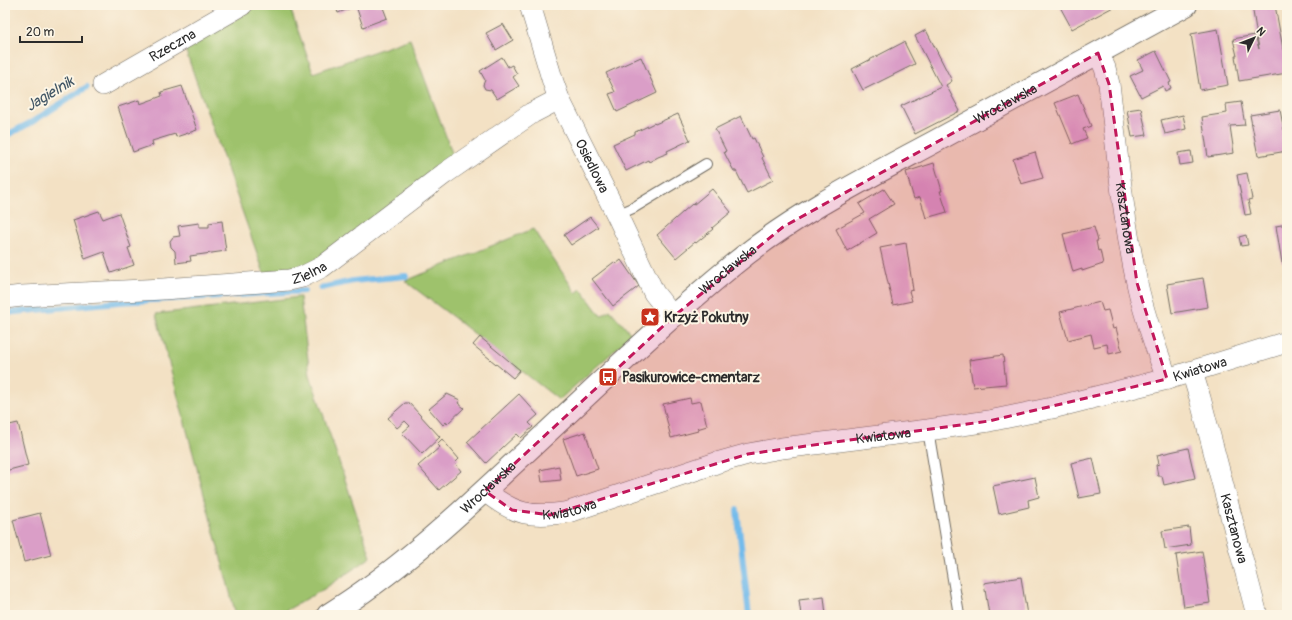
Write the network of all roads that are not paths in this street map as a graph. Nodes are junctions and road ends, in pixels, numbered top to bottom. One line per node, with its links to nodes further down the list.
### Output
1 (242, 5): 5 (street, Rzeczna)
2 (530, 5): 6 (street, Osiedlowa)
3 (1186, 5): 4 (street, Wrocławska)
4 (1098, 53): 10 (street, Wrocławska); 13 (street, Kasztanowa)
5 (103, 85)
6 (559, 99): 8 (street, Osiedlowa); 9 (street, Zielna)
7 (706, 164): 8 (lane)
8 (617, 215): 10 (street, Osiedlowa)
9 (5, 298)
10 (673, 317): 15 (street, Wrocławska)
11 (1287, 342): 12 (street, Kwiatowa)
12 (1192, 372): 13 (street, Kwiatowa); 18 (street, Kasztanowa)
13 (1167, 379): 14 (street, Kwiatowa)
14 (928, 430): 15 (street, Kwiatowa); 17 (lane)
15 (485, 491): 16 (street, Wrocławska)
16 (328, 615)
17 (959, 615)
18 (1257, 615)

